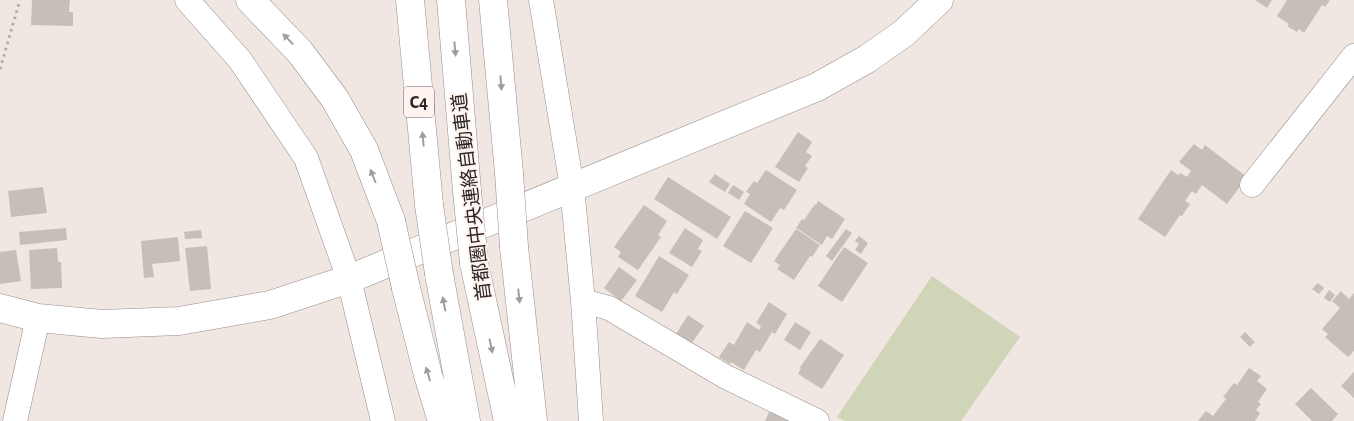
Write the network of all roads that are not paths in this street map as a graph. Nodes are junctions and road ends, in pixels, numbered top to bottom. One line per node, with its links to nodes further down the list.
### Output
1 (187, 0): 11 (street)
2 (250, 0): 17 (main road, one-way to 2, bridge)
3 (410, 0): 18 (main road, 首都圏中央連絡自動車道 / C4, one-way to 3, bridge)
4 (451, 0): 19 (main road, 首都圏中央連絡自動車道 / C4, one-way to 19, bridge)
5 (493, 0): 20 (main road, one-way to 20, bridge)
6 (541, 0): 10 (street)
7 (939, 0): 10 (main road)
8 (1354, 56): 9 (street)
9 (1252, 185)
10 (572, 187): 11 (main road); 12 (street)
11 (349, 279): 14 (main road); 16 (street)
12 (583, 301): 21 (street); 22 (street)
13 (0, 308): 14 (main road)
14 (38, 318): 15 (street)
15 (15, 421)
16 (383, 421)
17 (442, 421)
18 (466, 421)
19 (508, 421)
20 (532, 421)
21 (591, 421)
22 (817, 421)

